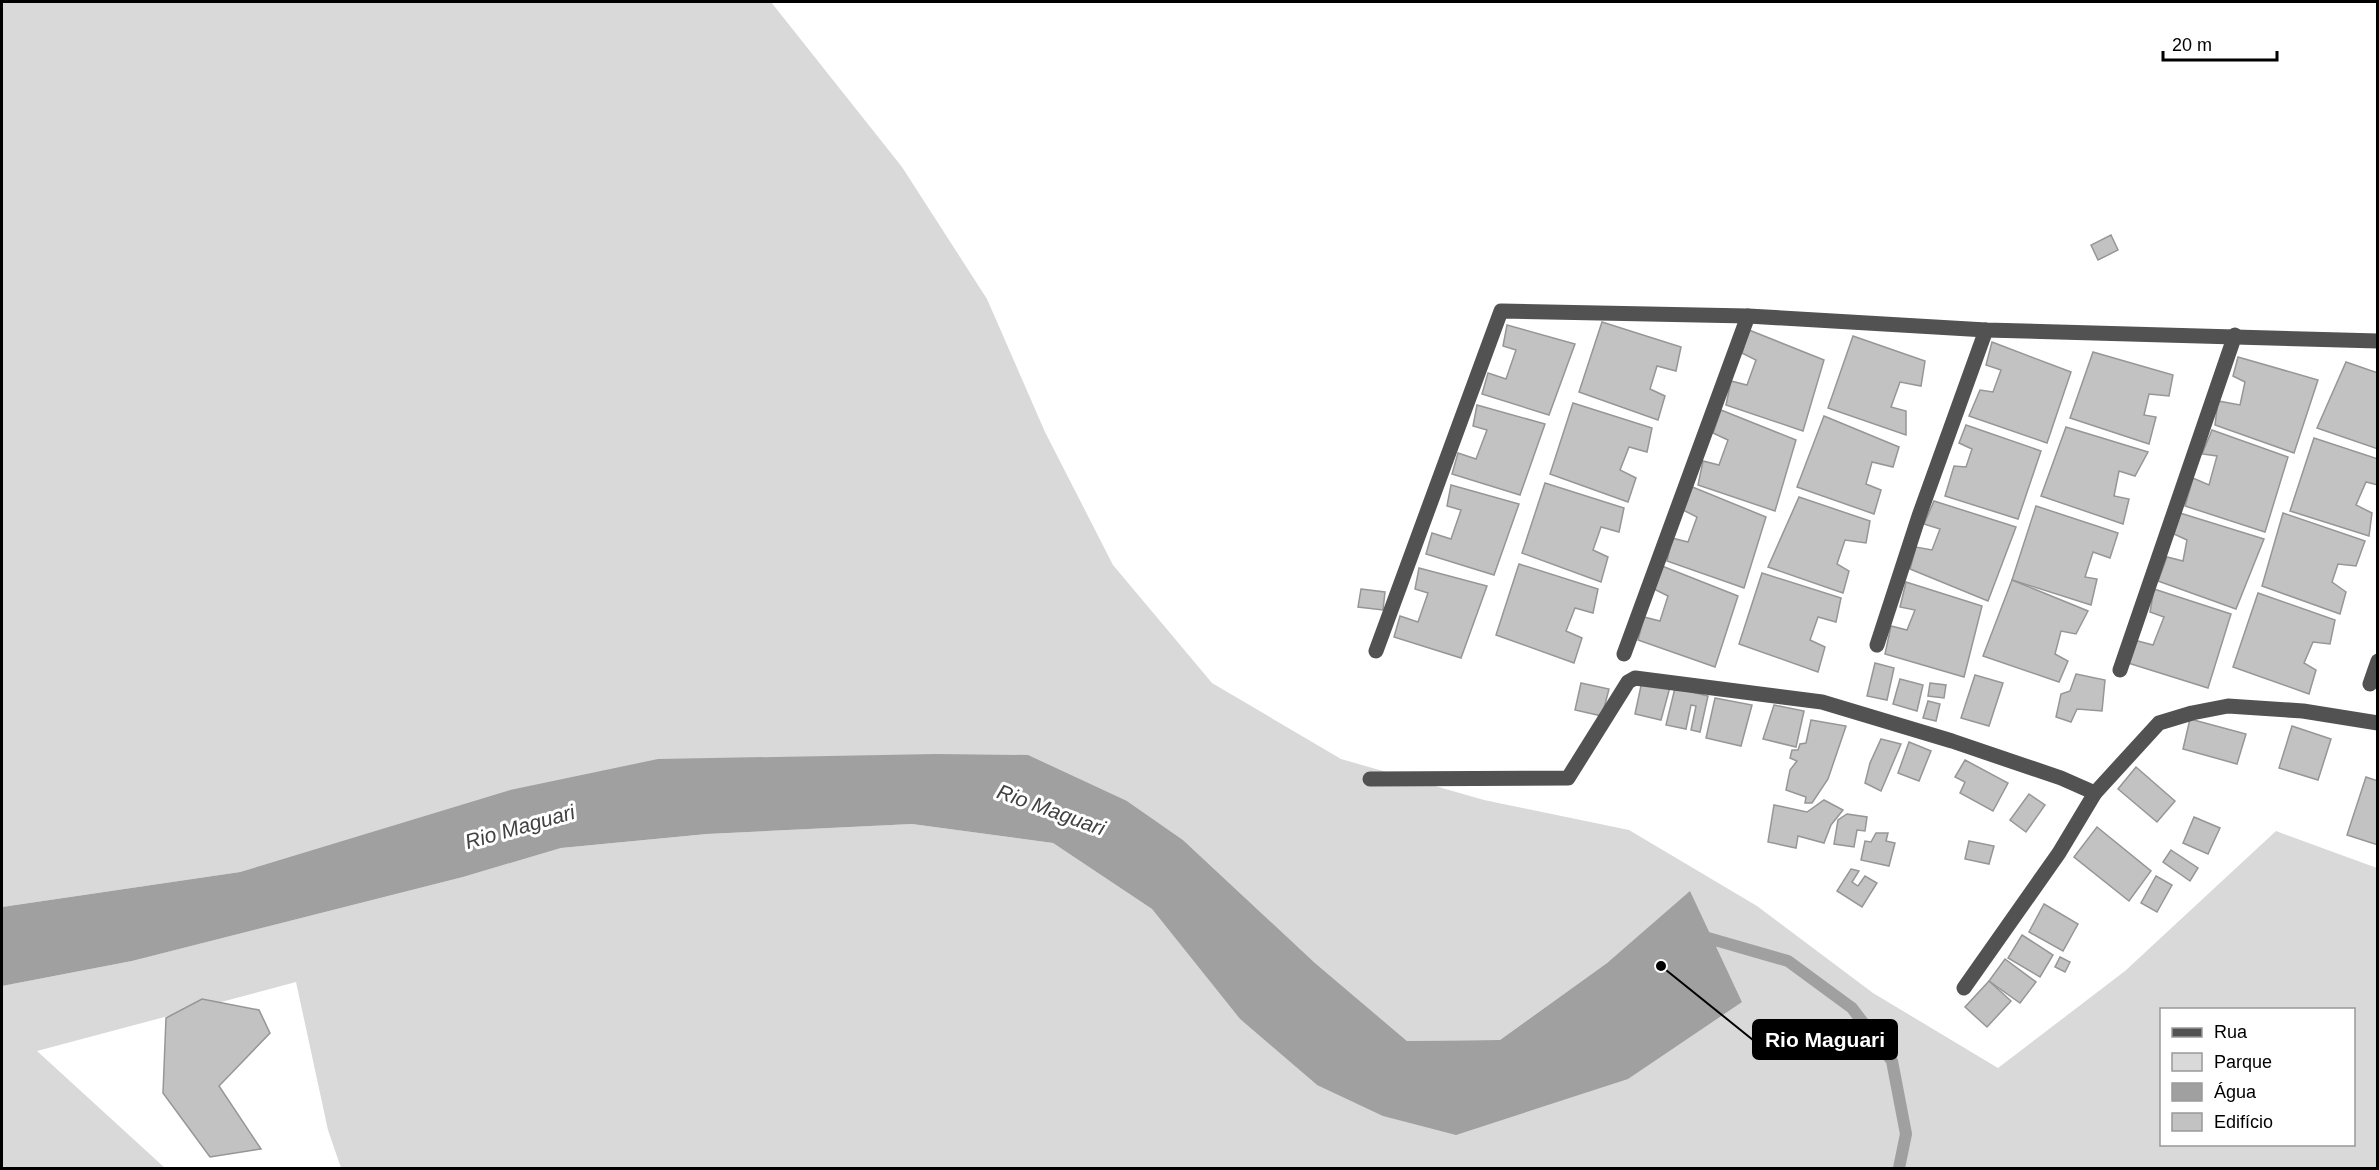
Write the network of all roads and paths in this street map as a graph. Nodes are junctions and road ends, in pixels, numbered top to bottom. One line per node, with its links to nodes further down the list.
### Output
1 (1748, 316): 2 (street); 6 (street); 7 (street)
2 (1986, 330): 3 (street); 5 (street)
3 (2235, 335): 4 (street); 9 (street)
4 (2378, 341)
5 (1877, 645)
6 (1376, 651)
7 (1624, 654)
8 (2378, 661): 10 (street)
9 (2120, 670)
10 (2370, 684)
11 (2378, 723): 13 (street)
12 (1370, 779): 13 (street)
13 (2096, 793): 14 (street)
14 (1964, 988)

